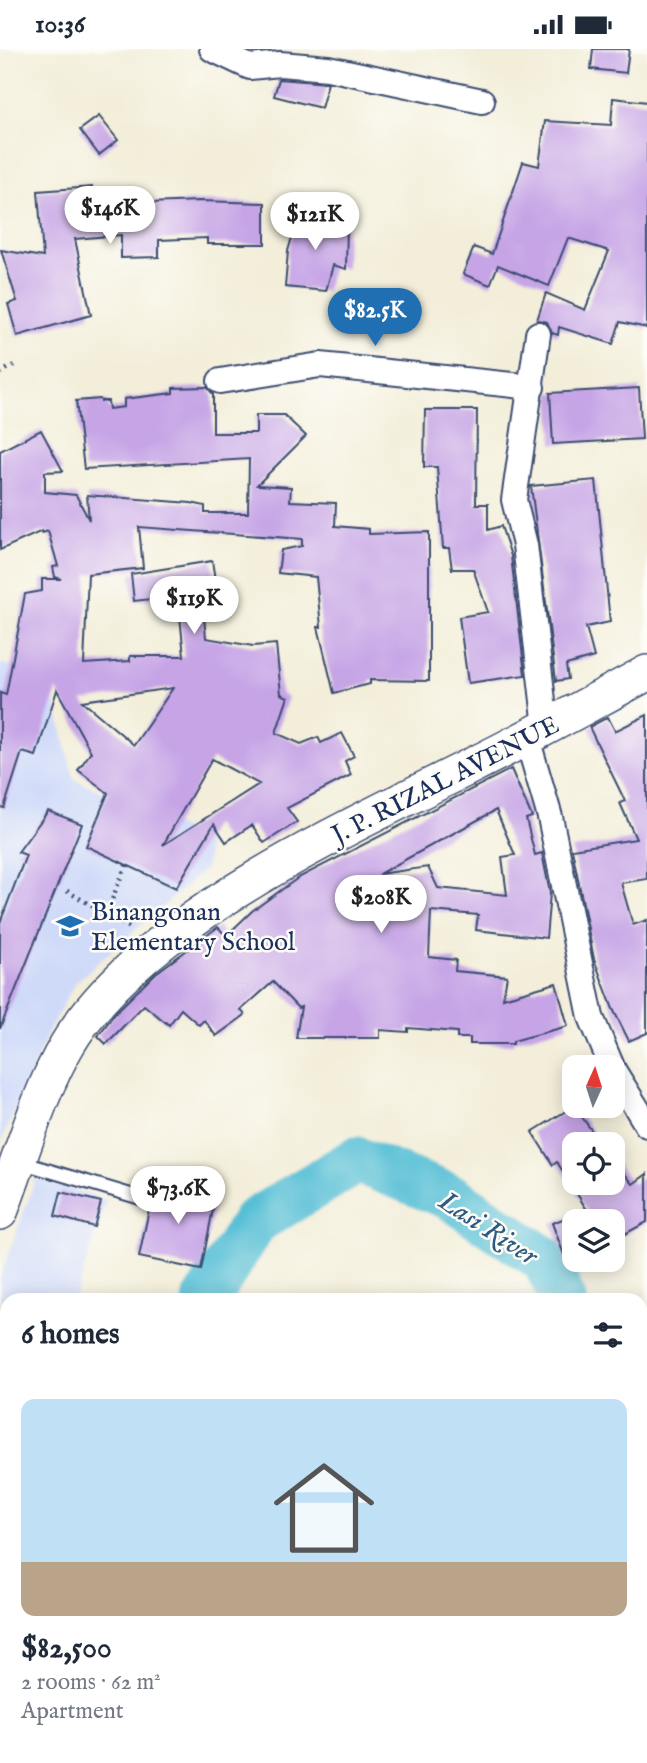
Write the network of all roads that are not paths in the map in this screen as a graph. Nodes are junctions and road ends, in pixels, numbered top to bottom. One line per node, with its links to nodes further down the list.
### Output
1 (212, 49): 2 (street)
2 (482, 101)
3 (538, 334): 5 (street)
4 (220, 381): 5 (street)
5 (532, 387): 7 (street)
6 (647, 673): 7 (main road, J. P. RIZAL AVENUE)
7 (536, 733): 8 (street); 11 (main road, J. P. RIZAL AVENUE)
8 (607, 1055)
9 (625, 1089): 10 (street)
10 (647, 1125)
11 (19, 1162): 12 (lane); 13 (main road, J. P. RIZAL AVENUE)
12 (144, 1199)
13 (0, 1212)

